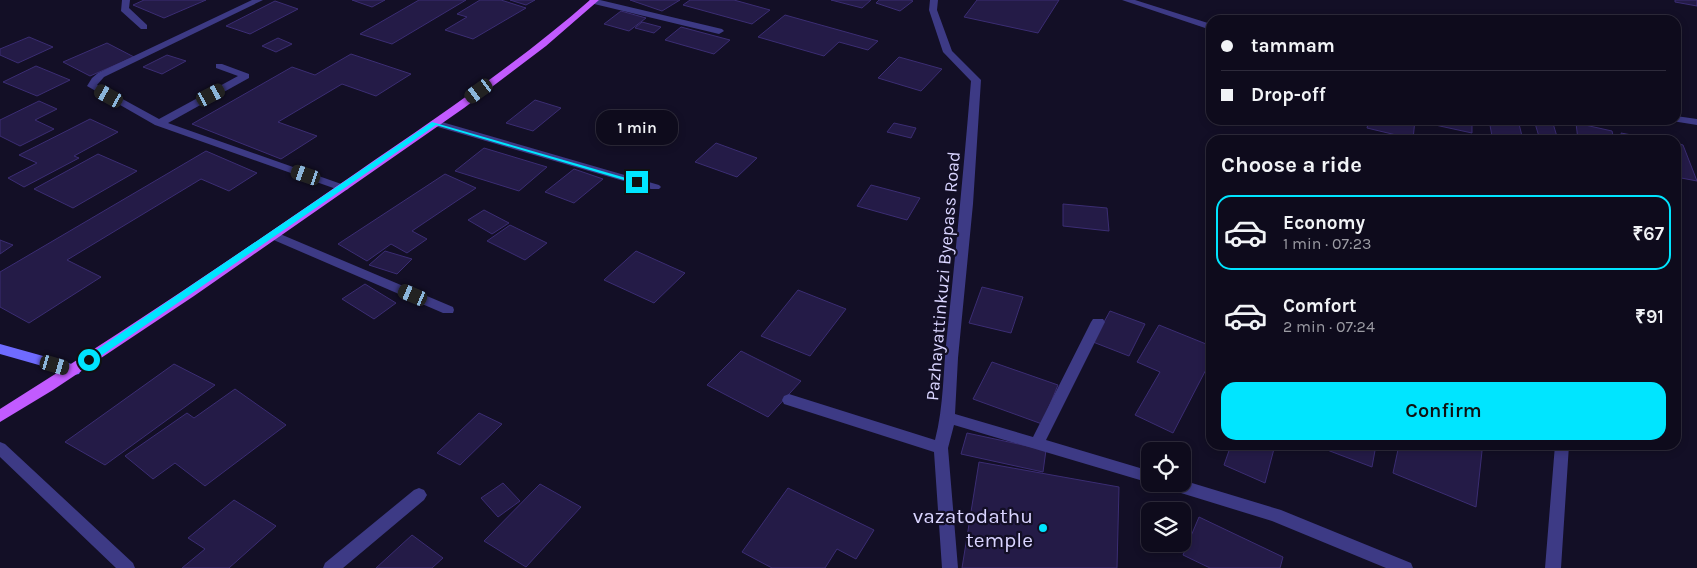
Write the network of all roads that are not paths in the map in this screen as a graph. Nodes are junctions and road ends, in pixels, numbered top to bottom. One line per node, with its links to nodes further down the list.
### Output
1 (126, 0): 7 (street)
2 (259, 0): 12 (street)
3 (934, 0): 23 (street, Pazhayattinkuzi Byepass Road)
4 (1126, 0): 6 (street)
5 (594, 1): 8 (street); 13 (main road)
6 (1206, 25)
7 (144, 27)
8 (719, 31)
9 (219, 66): 12 (street)
10 (1681, 120): 11 (street)
11 (1697, 122)
12 (159, 123): 15 (street)
13 (435, 123): 14 (street); 15 (main road)
14 (655, 187)
15 (343, 188): 16 (main road)
16 (272, 235): 17 (street); 20 (main road)
17 (448, 310)
18 (1098, 322): 24 (street)
19 (0, 349): 20 (street)
20 (74, 370): 22 (main road)
21 (789, 400): 26 (street)
22 (0, 416)
23 (948, 418): 24 (street); 26 (street, Pazhayattinkuzi Byepass Road)
24 (1038, 443): 28 (street)
25 (0, 448): 31 (street)
26 (941, 448): 33 (street, Pazhayattinkuzi Byepass Road)
27 (1562, 450): 35 (street)
28 (1141, 474)
29 (1191, 489): 34 (street)
30 (419, 495): 32 (street)
31 (127, 568)
32 (331, 568)
33 (950, 568)
34 (1405, 568)
35 (1552, 568)

